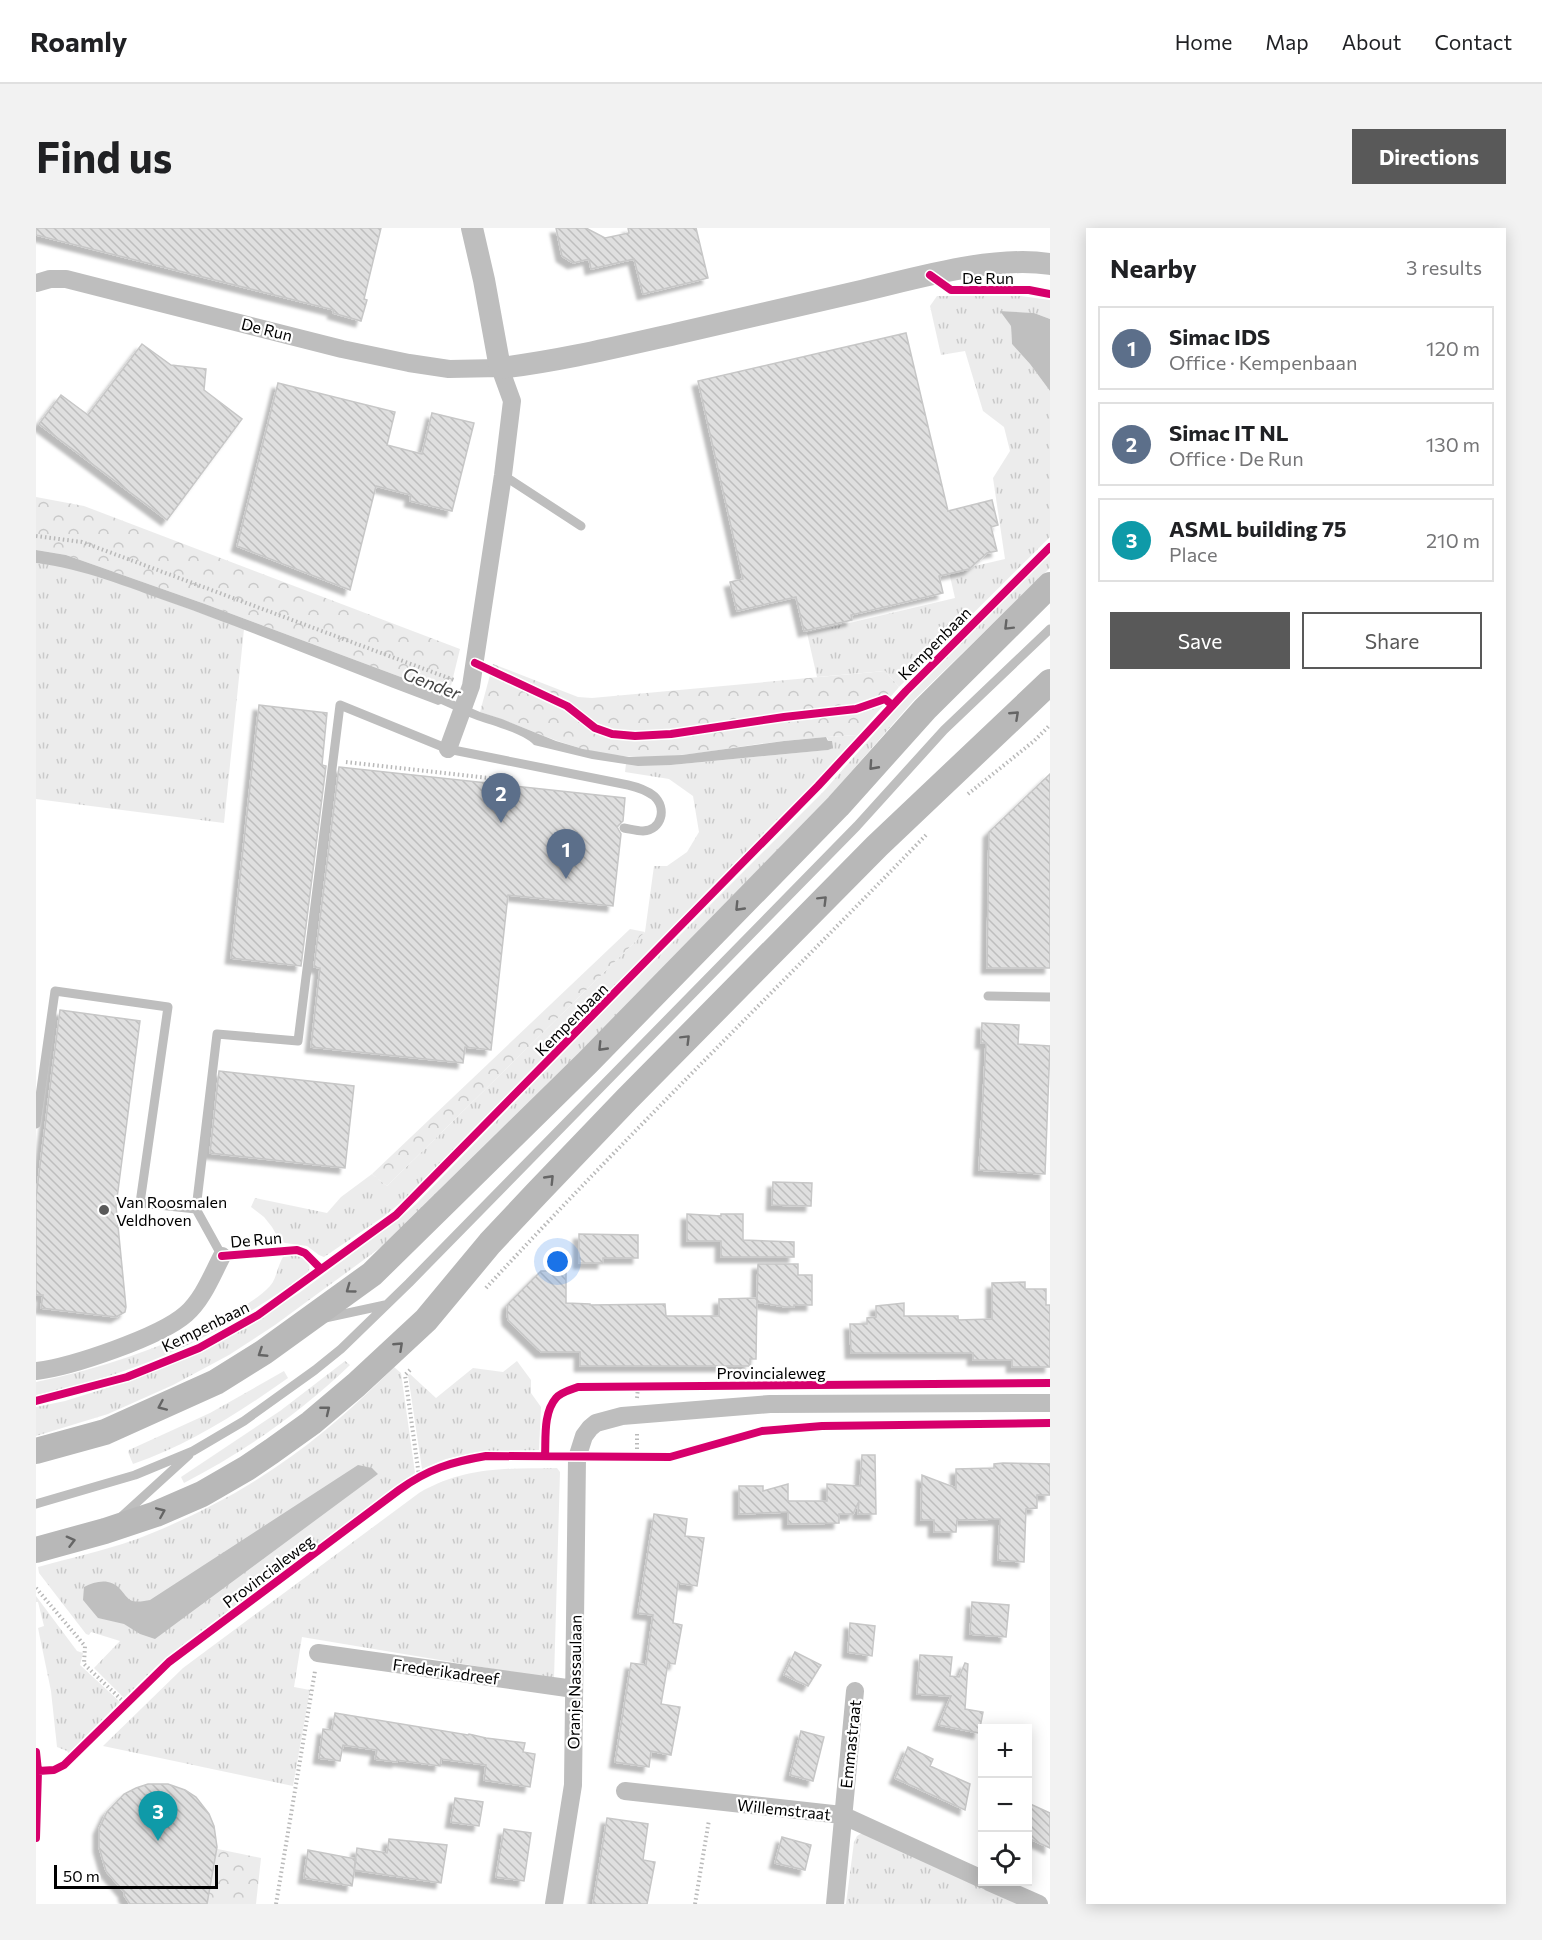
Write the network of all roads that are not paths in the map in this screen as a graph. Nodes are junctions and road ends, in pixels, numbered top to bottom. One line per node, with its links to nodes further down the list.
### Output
1 (472, 228): 4 (street)
2 (1050, 264): 4 (street, De Run)
3 (36, 283): 4 (street, De Run)
4 (500, 368): 5 (street)
5 (503, 475): 6 (lane); 10 (street)
6 (581, 526)
7 (1050, 585): 18 (main road, one-way to 18)
8 (1050, 629): 17 (lane)
9 (1050, 682): 25 (main road, one-way to 9)
10 (448, 749): 11 (lane); 15 (lane)
11 (624, 828)
12 (988, 996): 13 (lane)
13 (1050, 997)
14 (36, 1124): 15 (lane)
15 (196, 1209): 16 (lane)
16 (222, 1256): 19 (street, De Run)
17 (385, 1305): 18 (lane); 22 (lane)
18 (306, 1322): 21 (main road, one-way to 21)
19 (36, 1371)
20 (1050, 1402): 23 (street, Provincialeweg)
21 (36, 1451)
22 (193, 1451): 24 (lane); 25 (lane)
23 (577, 1458): 28 (street, Oranje Nassaulaan)
24 (36, 1504)
25 (105, 1531): 26 (main road, one-way to 25)
26 (36, 1550)
27 (318, 1653): 28 (street, Frederikadreef)
28 (574, 1689): 34 (street, Oranje Nassaulaan)
29 (855, 1691): 31 (street, Emmastraat)
30 (625, 1791): 31 (street, Willemstraat)
31 (842, 1815): 32 (street, Willemstraat); 35 (street, Emmastraat)
32 (978, 1877)
33 (1000, 1886): 36 (street)
34 (554, 1904)
35 (835, 1904)
36 (1039, 1904)

